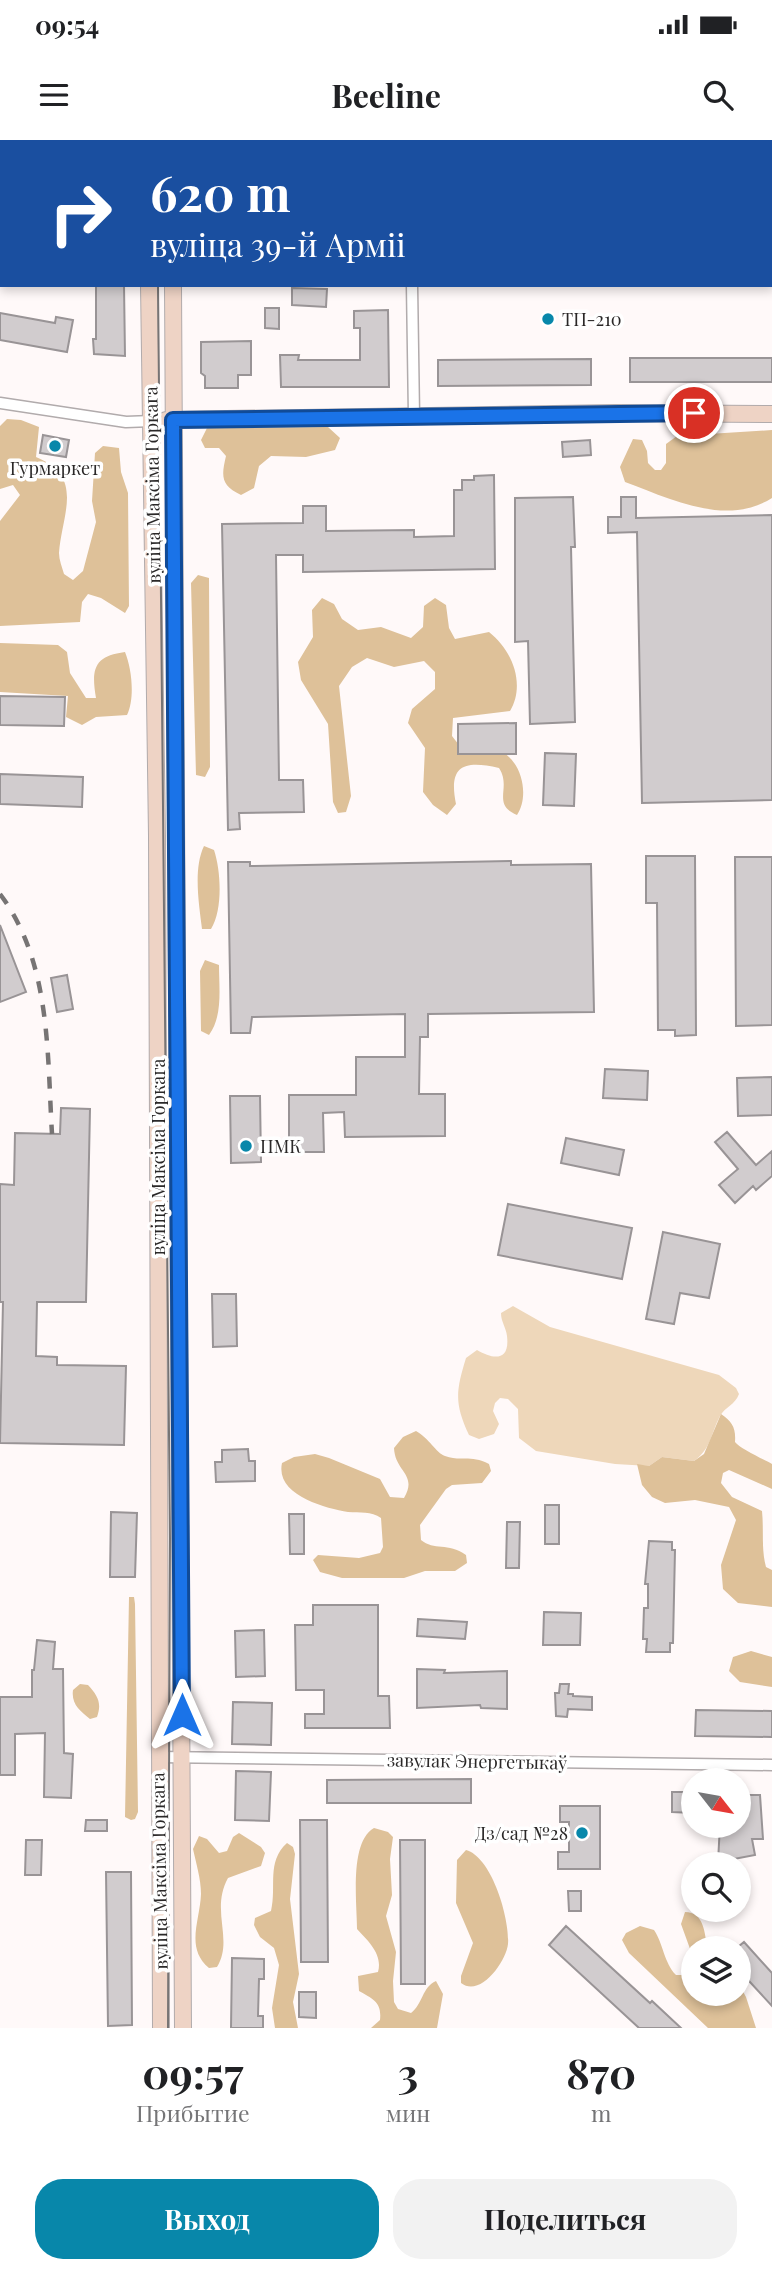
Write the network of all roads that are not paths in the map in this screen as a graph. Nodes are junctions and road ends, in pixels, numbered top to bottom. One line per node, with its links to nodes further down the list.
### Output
1 (149, 287): 8 (main road, вуліца Максіма Горкага)
2 (173, 287): 7 (main road, вуліца Максіма Горкага)
3 (412, 287): 6 (street)
4 (0, 403): 8 (street)
5 (772, 414): 6 (main road)
6 (414, 416): 7 (main road)
7 (173, 420): 8 (main road); 10 (main road, вуліца Максіма Горкага)
8 (152, 421): 9 (main road, вуліца Максіма Горкага)
9 (155, 634): 10 (street); 12 (main road, вуліца Максіма Горкага)
10 (175, 634): 11 (main road, вуліца Максіма Горкага)
11 (176, 835): 12 (street); 14 (main road, вуліца Максіма Горкага)
12 (157, 836): 13 (main road, вуліца Максіма Горкага)
13 (158, 1594): 14 (street); 15 (main road, вуліца Максіма Горкага)
14 (182, 1594): 16 (main road, вуліца Максіма Горкага)
15 (158, 1757): 16 (street, завулак Энергетыкаў); 18 (main road, вуліца Максіма Горкага)
16 (183, 1757): 17 (street, завулак Энергетыкаў); 19 (main road, вуліца Максіма Горкага)
17 (772, 1765)
18 (161, 2028)
19 (183, 2028)

